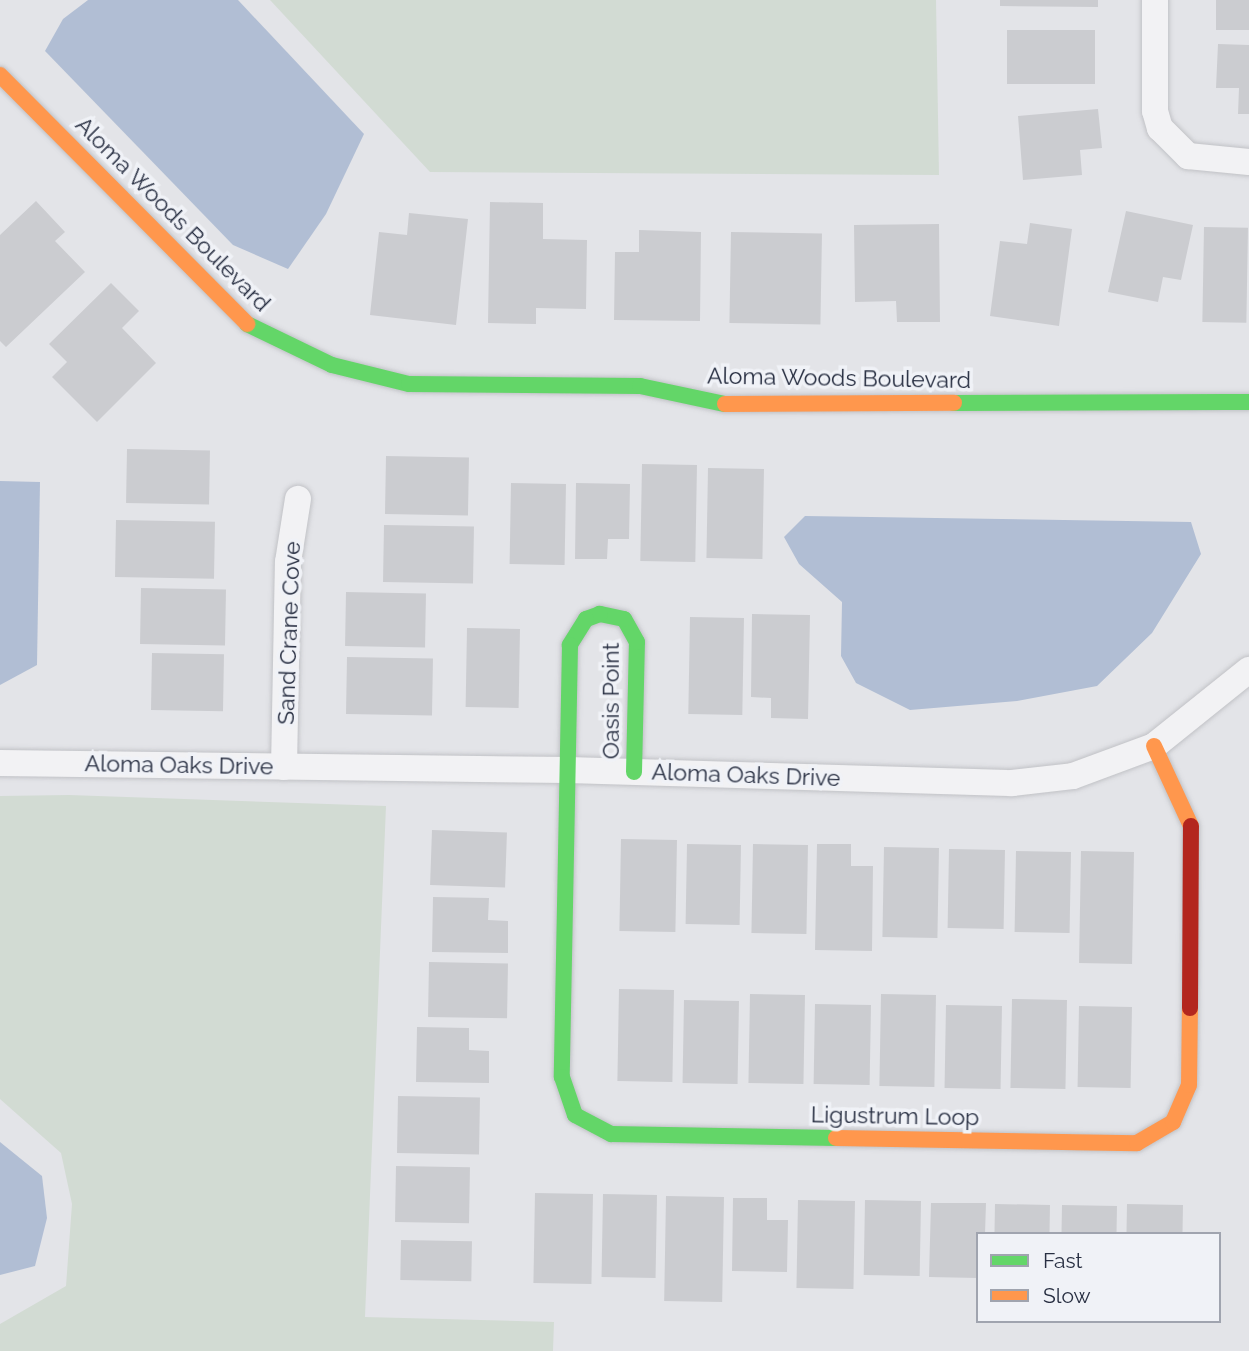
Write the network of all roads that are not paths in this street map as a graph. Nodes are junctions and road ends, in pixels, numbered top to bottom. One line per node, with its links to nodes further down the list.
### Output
1 (1156, 0): 3 (street)
2 (0, 75): 4 (street, Aloma Woods Boulevard)
3 (1249, 162)
4 (1249, 402)
5 (298, 499): 9 (street, Sand Crane Cove)
6 (1249, 670): 7 (street, Aloma Oaks Drive)
7 (1154, 746): 10 (street, Ligustrum Loop); 11 (street, Aloma Oaks Drive)
8 (0, 763): 9 (street, Aloma Oaks Drive)
9 (284, 767): 10 (street, Aloma Oaks Drive)
10 (568, 770): 11 (street, Aloma Oaks Drive); 11 (street, Oasis Point)
11 (634, 772)

